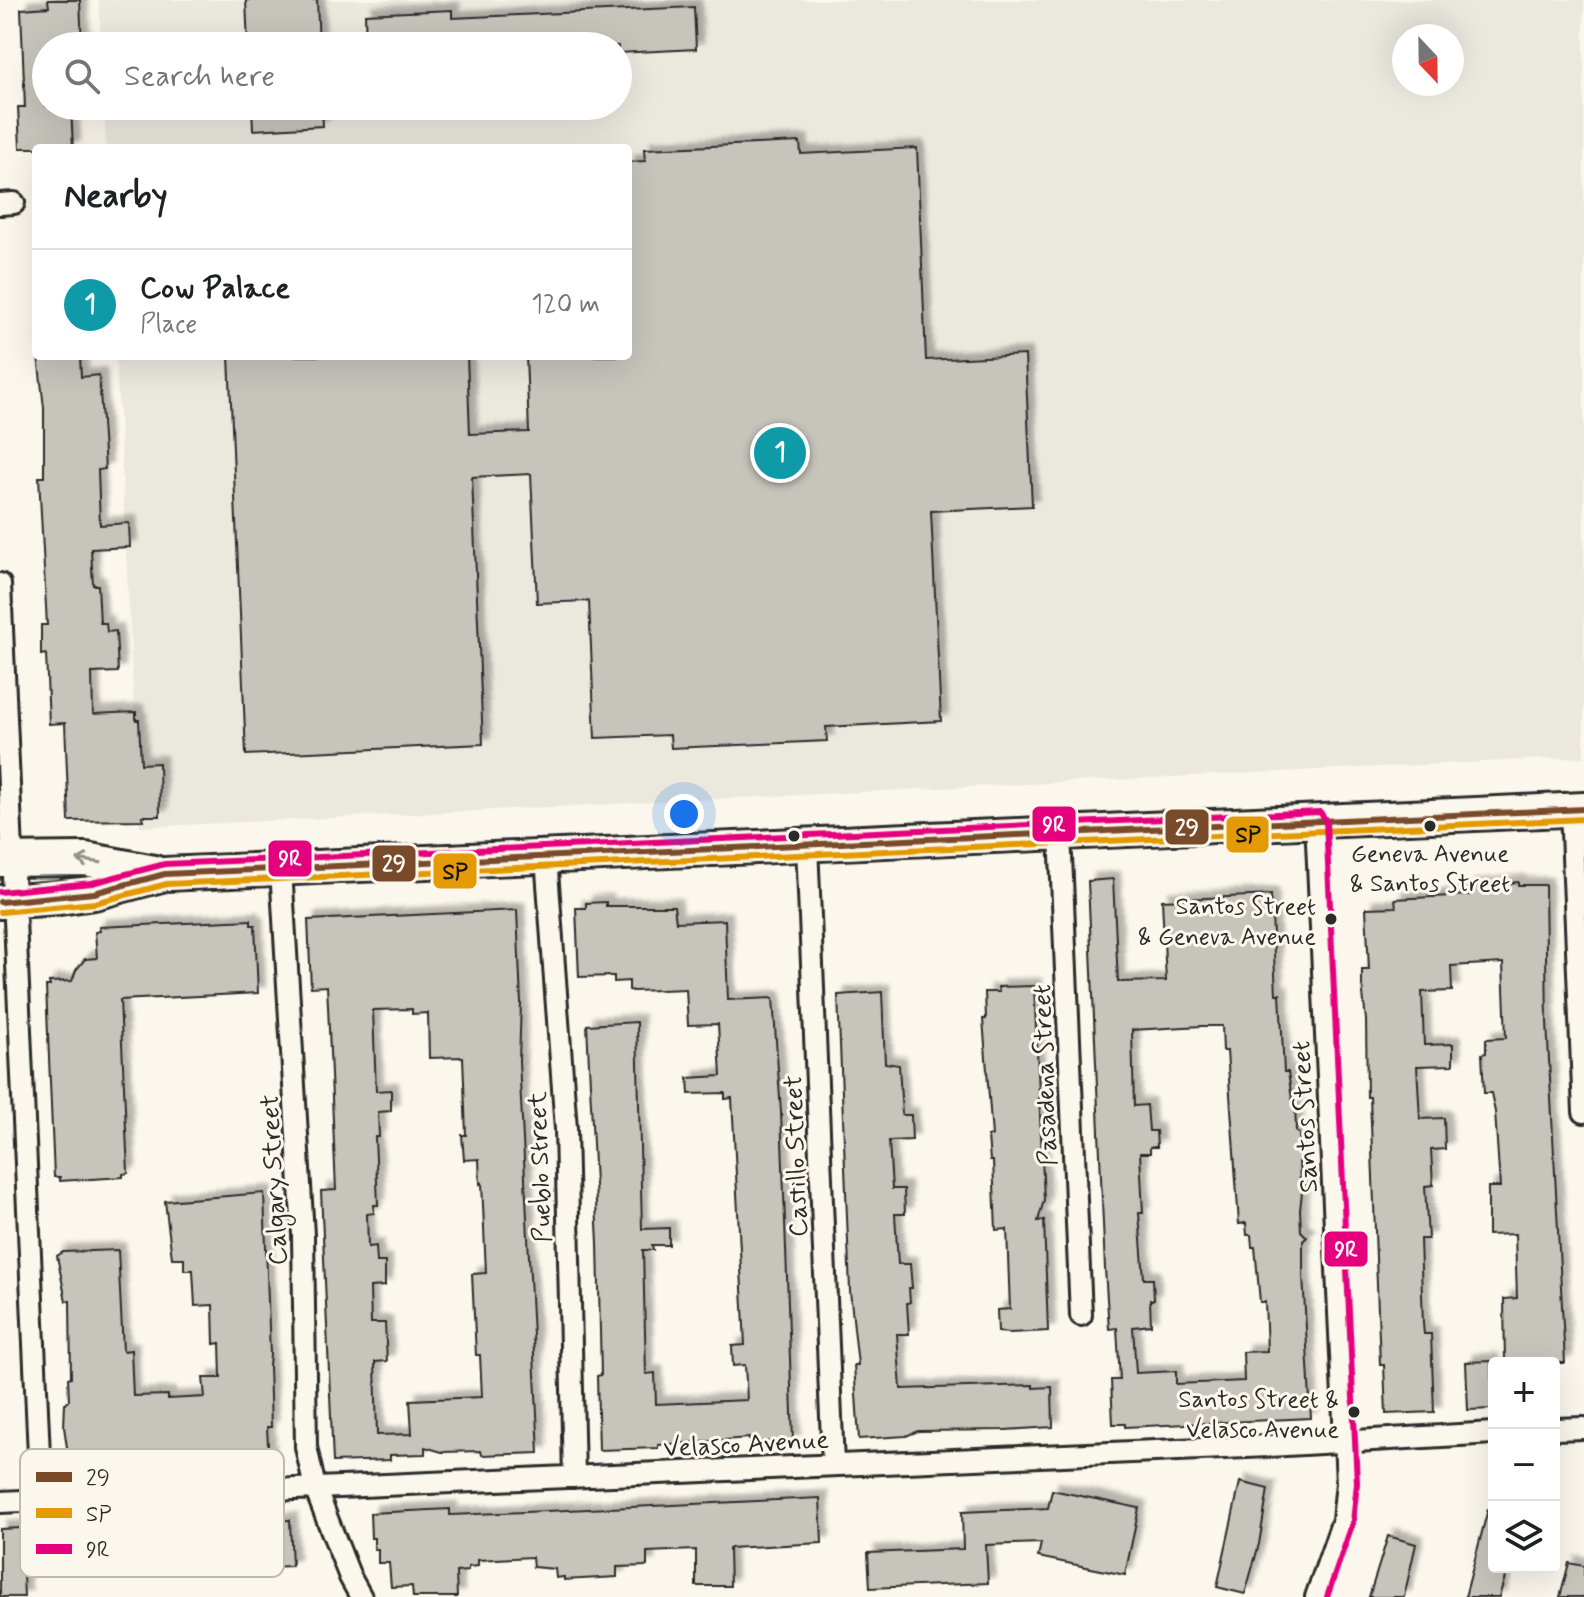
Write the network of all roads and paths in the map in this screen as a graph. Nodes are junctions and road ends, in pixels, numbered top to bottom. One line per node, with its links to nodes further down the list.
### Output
1 (0, 584): 7 (street)
2 (1577, 809): 3 (main road); 11 (street)
3 (1316, 821): 4 (main road); 16 (street, Santos Street)
4 (1060, 833): 5 (main road); 12 (street, Pasadena Street)
5 (807, 845): 6 (main road); 18 (street, Castillo Street)
6 (546, 857): 8 (main road); 19 (street, Pueblo Street)
7 (6, 860): 9 (main road, one-way to 7); 10 (street)
8 (281, 869): 9 (main road); 20 (street, Calgary Street)
9 (165, 874): 10 (main road)
10 (7, 901): 17 (street)
11 (1584, 1112)
12 (1081, 1315)
13 (1584, 1428): 14 (street)
14 (1560, 1429)
15 (1488, 1433): 16 (street, Velasco Avenue)
16 (1345, 1443): 18 (street, Velasco Avenue); 25 (street, Santos Street)
17 (38, 1449)
18 (833, 1465): 19 (street, Velasco Avenue)
19 (574, 1477): 20 (street, Velasco Avenue)
20 (315, 1488): 21 (street, Velasco Avenue); 24 (street, Calgary Street)
21 (284, 1489)
22 (20, 1501): 23 (street, Velasco Avenue)
23 (0, 1502)
24 (361, 1597)
25 (1316, 1597)

